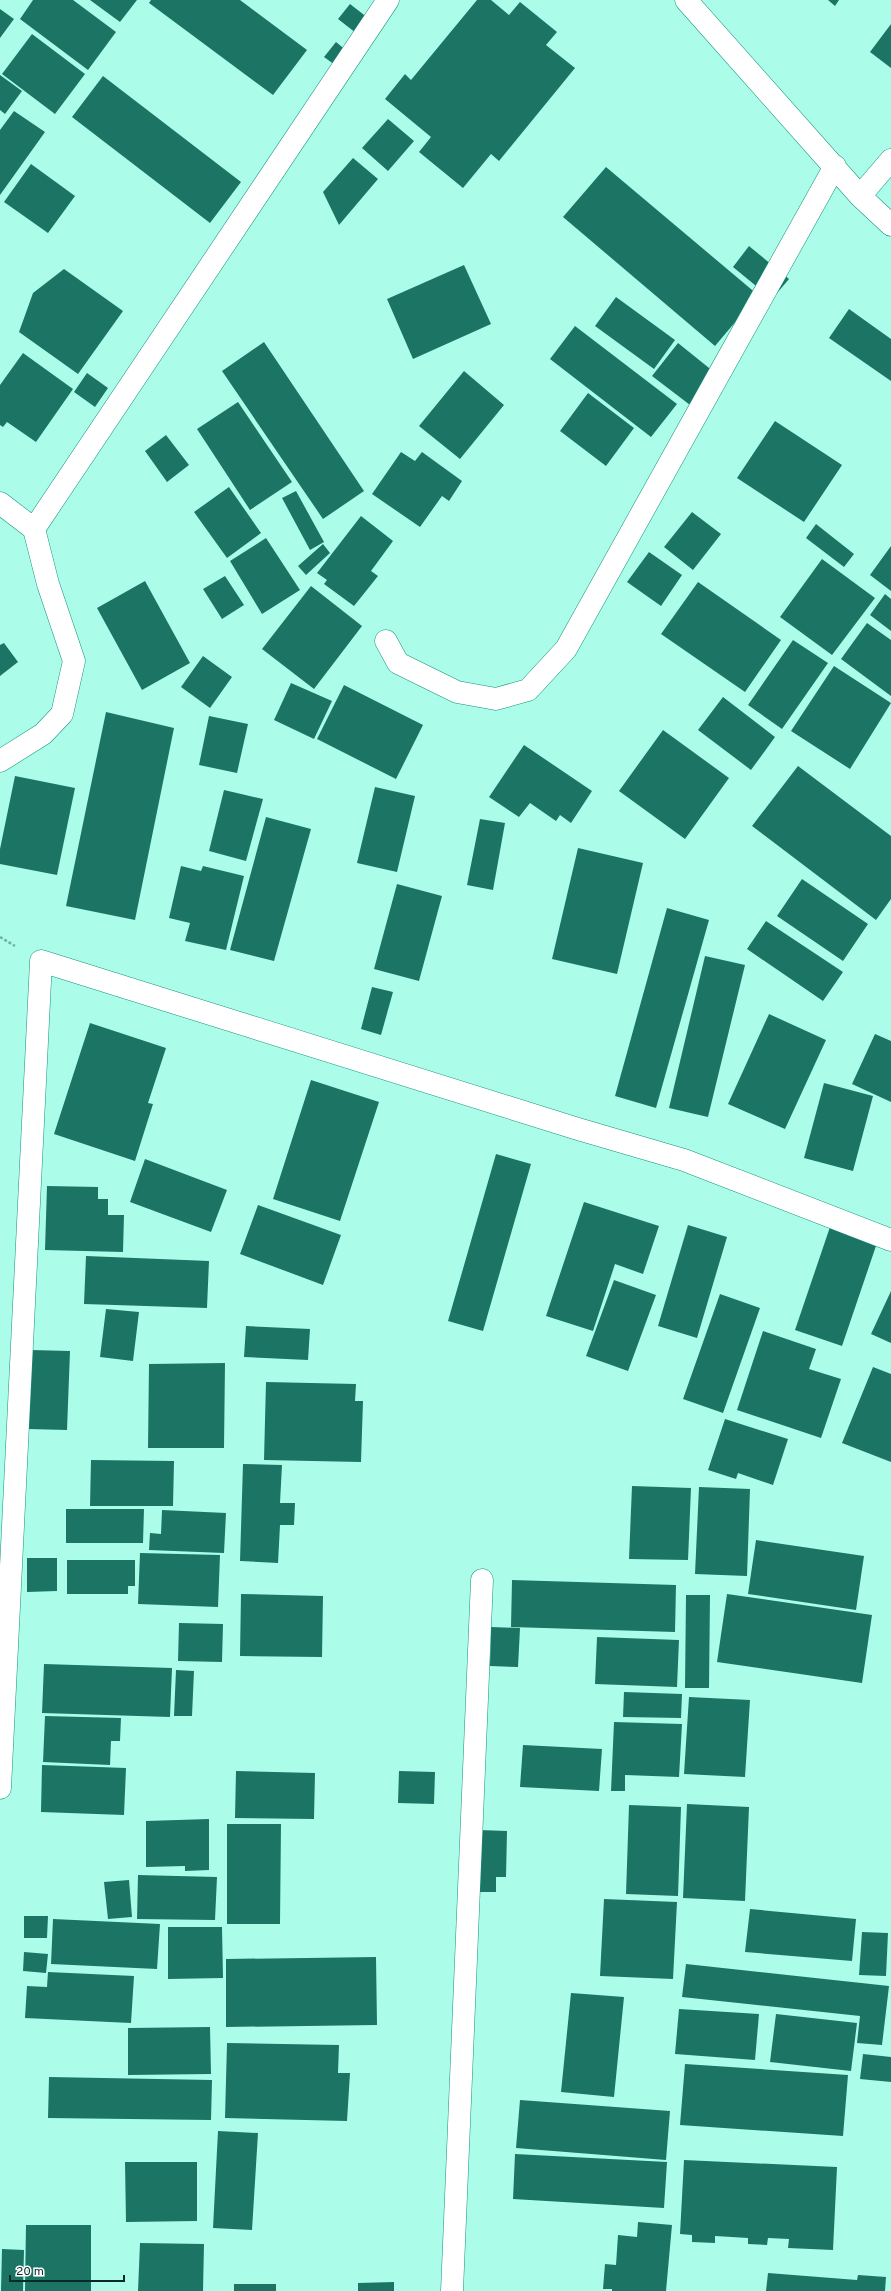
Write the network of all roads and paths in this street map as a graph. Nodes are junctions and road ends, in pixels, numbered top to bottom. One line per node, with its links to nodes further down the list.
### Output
1 (388, 0): 8 (street)
2 (686, 0): 4 (street)
3 (891, 160): 5 (street)
4 (835, 166): 5 (street); 9 (street)
5 (860, 196): 6 (street)
6 (891, 225)
7 (0, 503): 8 (street)
8 (34, 529): 10 (street)
9 (386, 641)
10 (0, 761)
11 (891, 1240): 13 (street)
12 (482, 1580): 14 (street)
13 (0, 1788)
14 (452, 2291)

